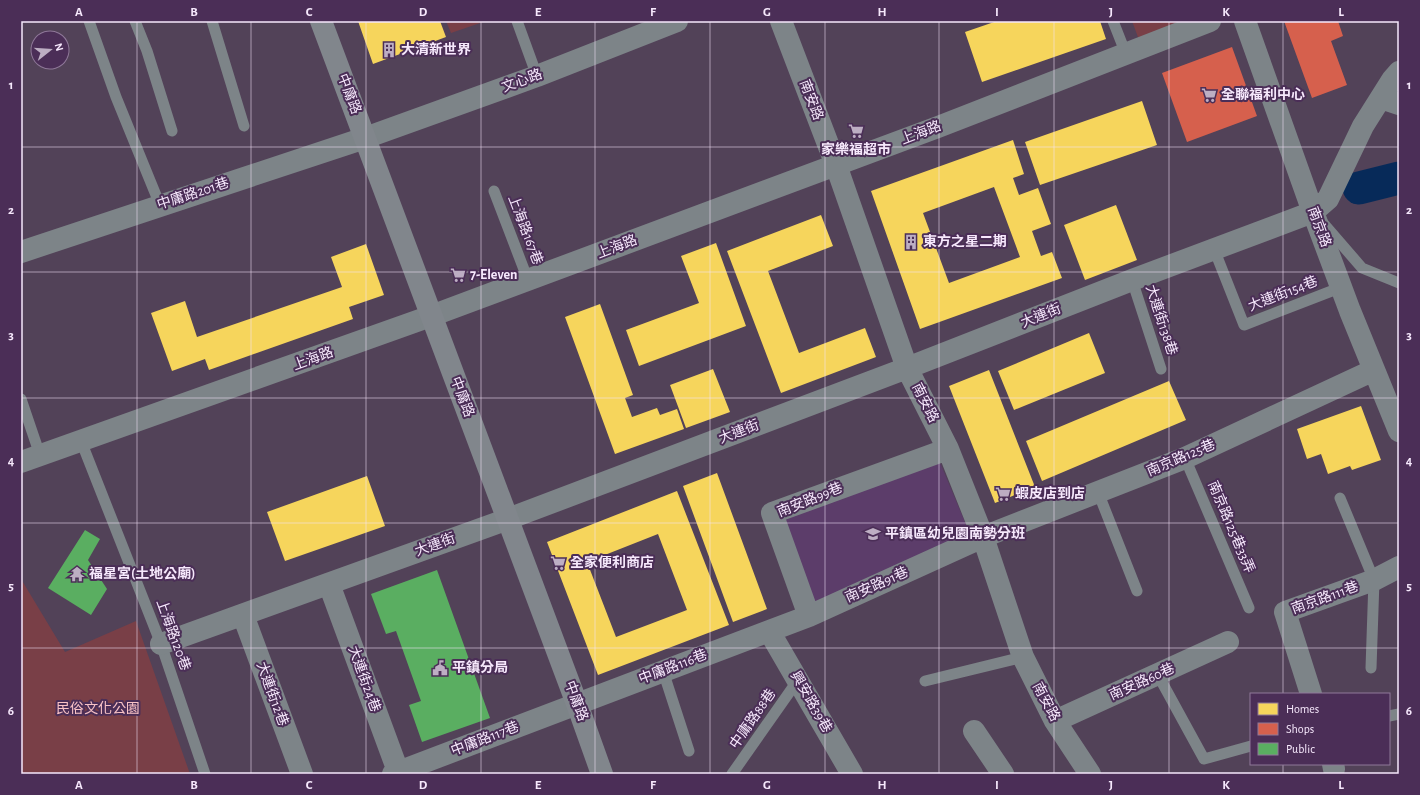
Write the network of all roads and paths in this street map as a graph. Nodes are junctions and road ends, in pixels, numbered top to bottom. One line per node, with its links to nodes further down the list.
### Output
1 (89, 21): 20 (lane)
2 (135, 21): 16 (lane)
3 (321, 21): 17 (street, 中庸路)
4 (517, 21): 13 (lane)
5 (677, 21): 13 (street, 文心路)
6 (781, 21): 18 (street, 南安路)
7 (1113, 21): 11 (lane)
8 (1210, 21): 11 (street, 上海路)
9 (1245, 21): 21 (street, 南京路)
10 (213, 22): 15 (lane)
11 (1126, 54): 18 (street, 上海路)
12 (1399, 72): 14 (street)
13 (537, 76): 17 (street, 文心路)
14 (1390, 101): 21 (street)
15 (244, 126)
16 (172, 131)
17 (365, 138): 20 (street, 中庸路201巷); 28 (street, 中庸路)
18 (836, 165): 24 (street, 上海路); 29 (street, 南安路)
19 (494, 191): 24 (lane, 上海路167巷)
20 (160, 205): 23 (street, 中庸路201巷)
21 (1313, 212): 22 (street, 大連街); 26 (lane); 27 (street, 南京路)
22 (1214, 249): 25 (street, 大連街); 27 (lane, 大連街154巷)
23 (21, 252)
24 (528, 280): 28 (street, 上海路)
25 (1132, 280): 29 (street, 大連街); 30 (lane, 大連街138巷)
26 (1399, 283)
27 (1342, 288): 31 (street, 南京路)
28 (432, 316): 34 (street, 上海路); 40 (street, 中庸路)
29 (907, 368): 35 (street, 南安路); 40 (street, 大連街)
30 (1161, 369)
31 (1374, 370): 33 (street, 南京路); 37 (street, 南京路125巷)
32 (21, 399): 36 (lane)
33 (1399, 431)
34 (80, 441): 36 (street, 上海路); 51 (lane, 上海路120巷)
35 (948, 449): 41 (street, 南安路); 48 (street, 南安路99巷)
36 (31, 458)
37 (1185, 458): 38 (street, 南京路125巷); 46 (lane, 南京路125巷33弄)
38 (1098, 492): 41 (street, 南京路125巷); 45 (lane)
39 (1340, 498): 43 (lane)
40 (508, 519): 44 (street, 大連街); 59 (street, 中庸路)
41 (983, 537): 48 (street, 南安路91巷); 52 (street, 南安路)
42 (1399, 567): 43 (street, 南京路111巷)
43 (1374, 580): 53 (lane); 58 (street, 南京路111巷)
44 (330, 584): 47 (street, 大連街); 64 (street, 大連街24巷)
45 (1136, 591)
46 (1249, 608)
47 (243, 615): 51 (street, 大連街); 66 (street, 大連街12巷)
48 (809, 616): 49 (street, 南安路91巷)
49 (769, 631): 54 (street, 中庸路116巷); 56 (street, 興安路39巷)
50 (1228, 642): 55 (street, 南安路60巷)
51 (161, 644): 65 (lane, 上海路120巷)
52 (1022, 657): 57 (lane); 60 (street, 南安路)
53 (1371, 668)
54 (663, 671): 59 (street, 中庸路116巷); 63 (lane)
55 (1158, 675): 60 (street, 南安路60巷); 62 (lane)
56 (798, 680): 68 (lane, 中庸路88巷); 69 (street, 興安路39巷)
57 (925, 682)
58 (1311, 693)
59 (577, 704): 64 (street, 中庸路117巷); 67 (street, 中庸路)
60 (1055, 721): 71 (street, 南安路)
61 (974, 731): 70 (street)
62 (1250, 746)
63 (689, 751)
64 (397, 773)
65 (205, 774)
66 (302, 774)
67 (602, 774)
68 (732, 774)
69 (852, 774)
70 (1003, 774)
71 (1090, 774)

